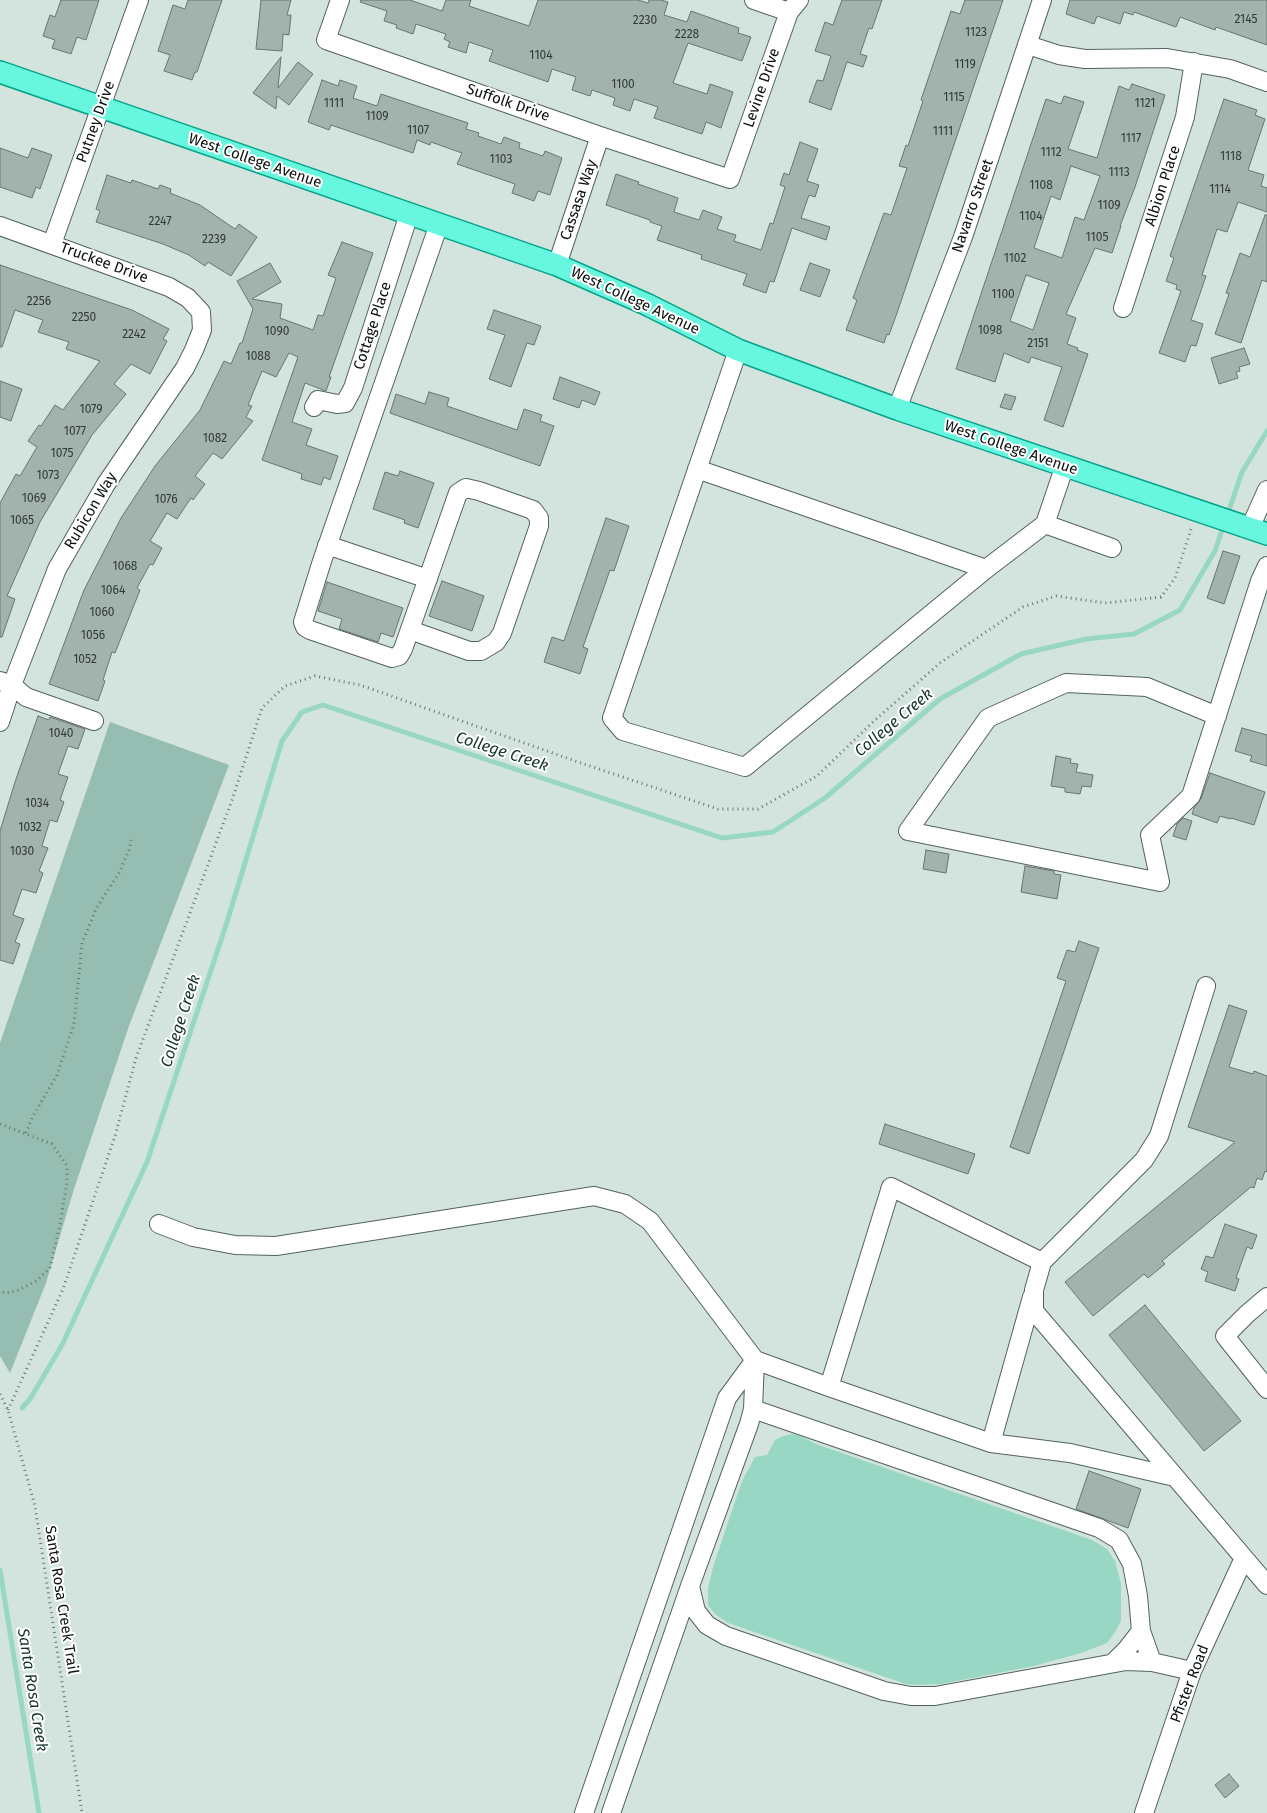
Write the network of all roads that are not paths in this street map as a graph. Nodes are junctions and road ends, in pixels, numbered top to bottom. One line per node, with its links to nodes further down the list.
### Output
1 (139, 0): 10 (street, Putney Drive)
2 (340, 0): 11 (street, Suffolk Drive)
3 (754, 0): 5 (street)
4 (1042, 0): 6 (street, Navarro Street)
5 (794, 6): 12 (street, Levine Drive)
6 (1028, 45): 7 (street); 22 (street, Navarro Street)
7 (1194, 62): 9 (street); 18 (street, Albion Place)
8 (0, 72): 10 (main road, West College Avenue)
9 (1267, 82)
10 (101, 108): 13 (main road, West College Avenue); 16 (street, Putney Drive)
11 (600, 136): 12 (street, Suffolk Drive); 17 (street, Cassasa Way)
12 (730, 179)
13 (409, 214): 14 (main road, West College Avenue); 21 (street, Cottage Place)
14 (439, 224): 17 (main road, West College Avenue); 28 (street)
15 (0, 226): 16 (street, Truckee Drive)
16 (52, 244): 19 (street, Truckee Drive)
17 (557, 265): 20 (main road, West College Avenue)
18 (1123, 308)
19 (201, 312): 34 (street, Rubicon Way)
20 (738, 350): 22 (main road, West College Avenue); 24 (street)
21 (314, 407)
22 (897, 409): 23 (main road, West College Avenue)
23 (1065, 465): 26 (street); 27 (main road, West College Avenue)
24 (697, 469): 31 (street); 31 (street)
25 (1267, 490): 27 (street)
26 (1045, 524): 29 (street); 31 (street)
27 (1249, 528)
28 (327, 544): 32 (street); 33 (street)
29 (1112, 548)
30 (1267, 566): 35 (street)
31 (986, 569)
32 (428, 579): 33 (street); 33 (street)
33 (410, 630)
34 (6, 683): 36 (street); 37 (street, Rubicon Way)
35 (1216, 716): 35 (street)
36 (94, 721)
37 (0, 722)
38 (1206, 986): 40 (street)
39 (159, 1224): 43 (street)
40 (1042, 1262): 41 (street); 44 (street)
41 (1034, 1290): 47 (street); 48 (street)
42 (1267, 1297): 45 (street)
43 (755, 1360): 44 (street); 46 (street); 56 (street)
44 (829, 1386): 47 (street)
45 (1267, 1389)
46 (753, 1409): 51 (street); 52 (street)
47 (991, 1443): 48 (street)
48 (1175, 1477): 49 (street)
49 (1244, 1558): 50 (street); 55 (street, Pfister Road)
50 (1267, 1585)
51 (690, 1586): 54 (street); 57 (street)
52 (1141, 1631): 53 (street); 54 (street)
53 (1152, 1662): 54 (street); 55 (street)
54 (1113, 1663)
55 (1192, 1671): 58 (street, Pfister Road)
56 (584, 1813)
57 (612, 1813)
58 (1144, 1813)

